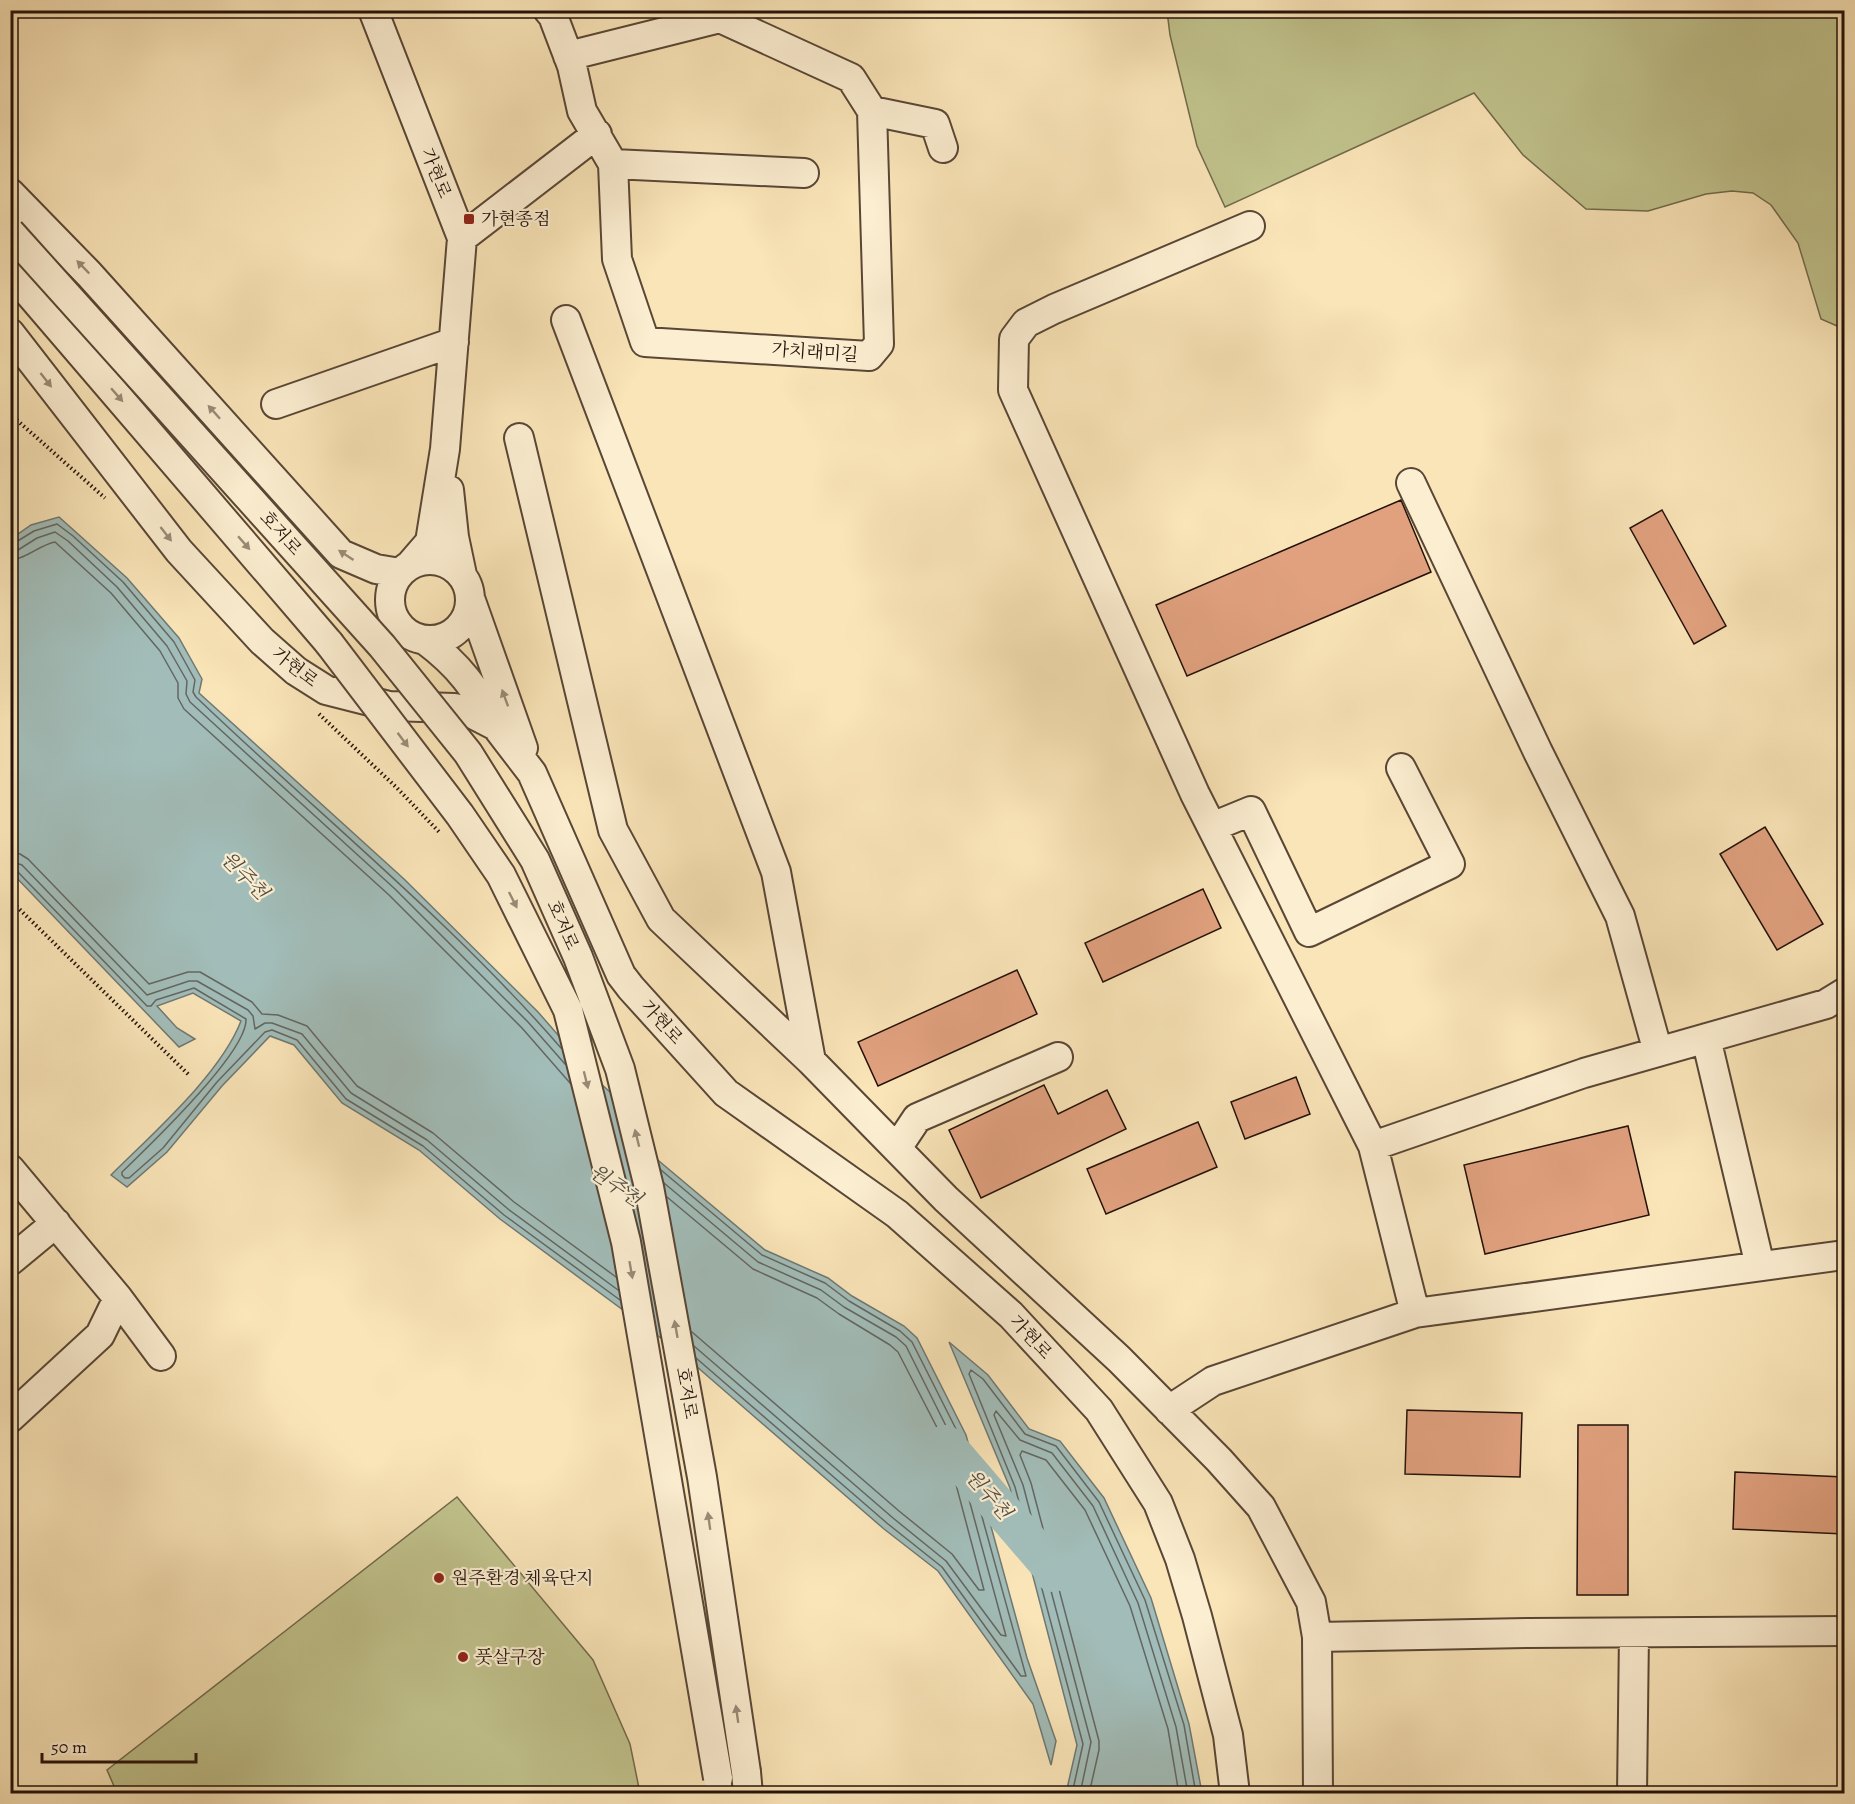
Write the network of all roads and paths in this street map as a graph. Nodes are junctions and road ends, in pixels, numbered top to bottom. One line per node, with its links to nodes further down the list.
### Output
1 (373, 10): 13 (street, 가현로)
2 (548, 10): 4 (street, 가치래미길)
3 (722, 14): 4 (street); 5 (street)
4 (568, 56): 6 (street, 가치래미길)
5 (873, 111): 7 (street); 8 (street, 가치래미길)
6 (597, 134): 8 (street, 가치래미길); 13 (street)
7 (943, 148)
8 (613, 164): 9 (street)
9 (804, 173)
10 (10, 193): 22 (street, one-way to 10)
11 (1250, 226): 28 (street)
12 (10, 232): 51 (street, 호저로, one-way to 12, bridge)
13 (462, 238): 17 (street, 가현로)
14 (10, 271): 52 (street, 호저로, one-way to 52, bridge)
15 (566, 320): 34 (street)
16 (10, 333): 25 (street, 가현로, one-way to 25)
17 (454, 342): 18 (street); 20 (street, 가현로)
18 (276, 404)
19 (519, 438): 34 (street)
20 (445, 449): 22 (street); 23 (street)
21 (1411, 483): 32 (street)
22 (406, 569): 23 (street); 24 (street)
23 (466, 588): 24 (street); 27 (street, one-way to 23)
24 (425, 639): 25 (street)
25 (496, 726): 27 (street, 가현로)
26 (1401, 768): 28 (street)
27 (532, 773): 53 (street, 가현로)
28 (1212, 828): 36 (street)
29 (10, 900): 35 (path)
30 (1845, 993): 31 (street)
31 (1706, 1038): 32 (street); 42 (street)
32 (1658, 1052): 36 (street)
33 (1058, 1057): 37 (street)
34 (811, 1060): 37 (street)
35 (189, 1075)
36 (1373, 1146): 44 (street)
37 (897, 1148): 46 (street)
38 (10, 1169): 39 (street)
39 (56, 1223): 41 (street); 43 (street)
40 (1845, 1255): 42 (street)
41 (10, 1261)
42 (1760, 1266): 44 (street)
43 (118, 1298): 45 (street); 47 (street)
44 (1415, 1313): 46 (street)
45 (161, 1356)
46 (1169, 1410): 50 (street)
47 (10, 1418)
48 (1845, 1631): 49 (street)
49 (1634, 1633): 50 (street); 55 (street)
50 (1317, 1638): 54 (street)
51 (747, 1783)
52 (719, 1786)
53 (1235, 1794)
54 (1318, 1794)
55 (1632, 1794)

